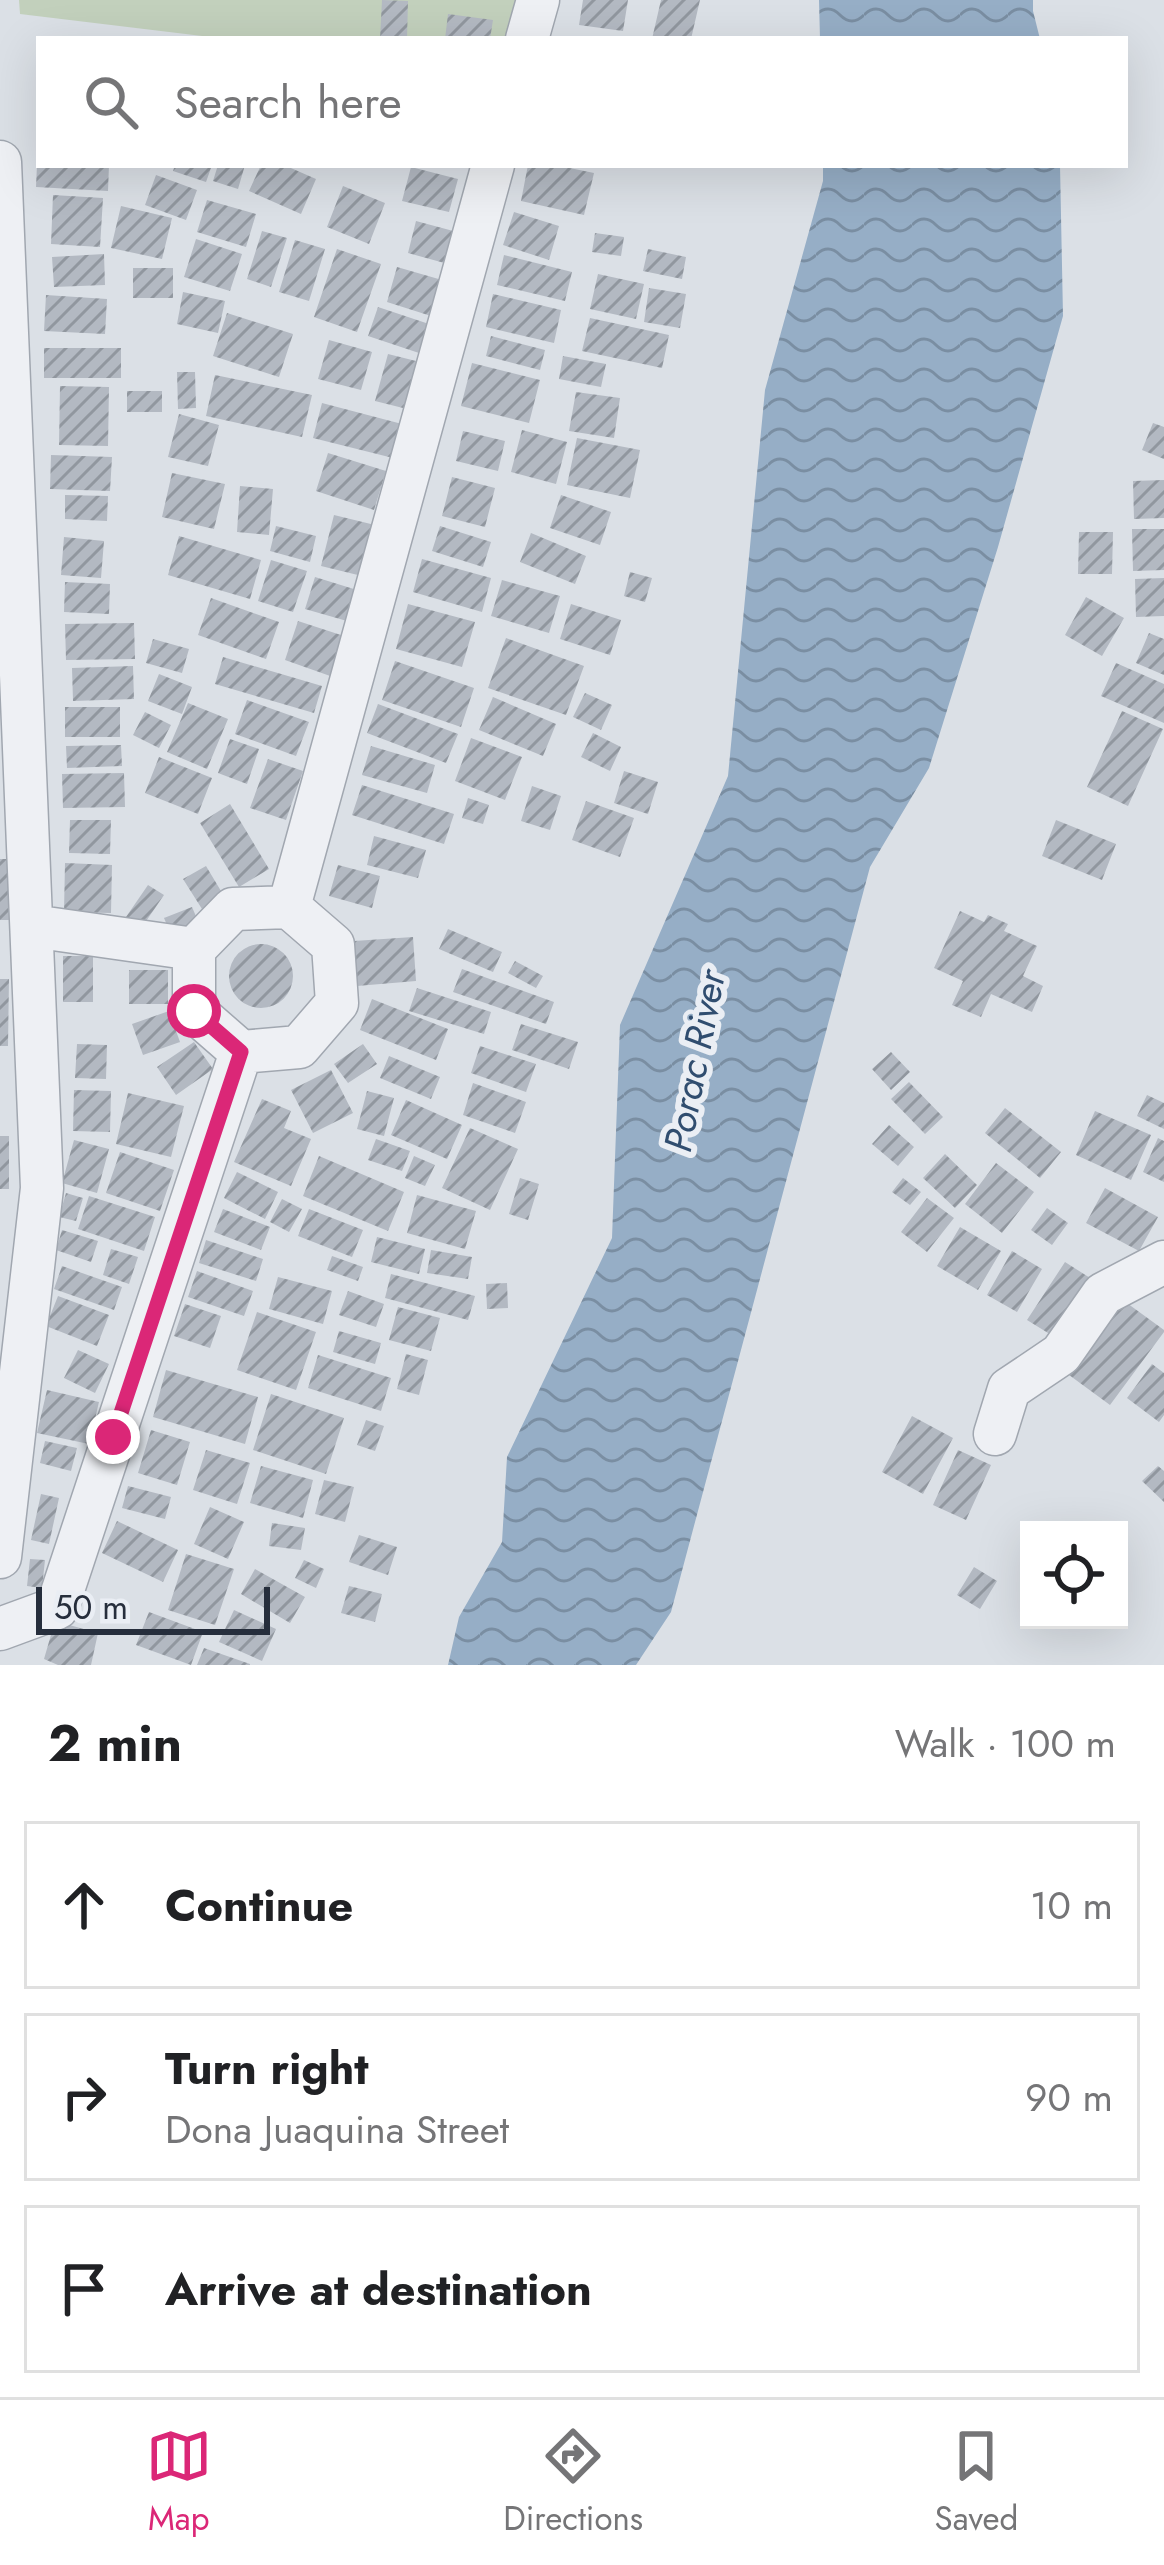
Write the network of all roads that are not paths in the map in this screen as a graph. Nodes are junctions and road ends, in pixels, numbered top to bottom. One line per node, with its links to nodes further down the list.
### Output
1 (538, 0): 2 (street)
2 (528, 36)
3 (0, 162): 6 (street)
4 (492, 168): 5 (street)
5 (289, 907): 7 (street); 8 (street)
6 (32, 926): 7 (street); 11 (street)
7 (194, 949): 8 (street)
8 (241, 1052): 12 (street)
9 (1164, 1262): 10 (street)
10 (995, 1434)
11 (0, 1558)
12 (0, 1629)

